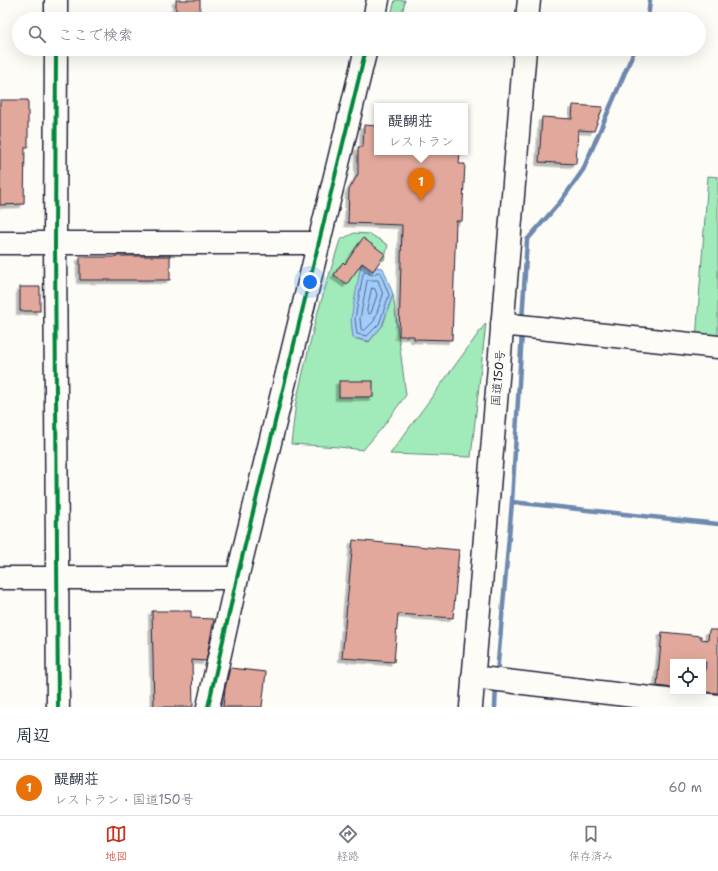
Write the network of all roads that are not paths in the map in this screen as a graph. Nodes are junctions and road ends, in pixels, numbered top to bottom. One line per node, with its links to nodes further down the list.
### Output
1 (56, 0): 4 (main road)
2 (378, 0): 5 (main road)
3 (529, 0): 6 (main road)
4 (56, 12)
5 (375, 12)
6 (528, 12)
7 (56, 56): 11 (main road)
8 (364, 56): 12 (main road)
9 (524, 56): 13 (main road, 国道150号)
10 (0, 243): 11 (main road)
11 (55, 243): 12 (main road); 15 (main road)
12 (319, 243): 17 (main road)
13 (502, 324): 14 (main road); 18 (main road, 国道150号)
14 (718, 348)
15 (56, 577): 16 (main road); 17 (main road); 20 (main road)
16 (0, 578)
17 (237, 578): 21 (main road)
18 (473, 677): 19 (main road); 22 (main road, 国道150号)
19 (718, 706)
20 (58, 707)
21 (208, 707)
22 (471, 707)

